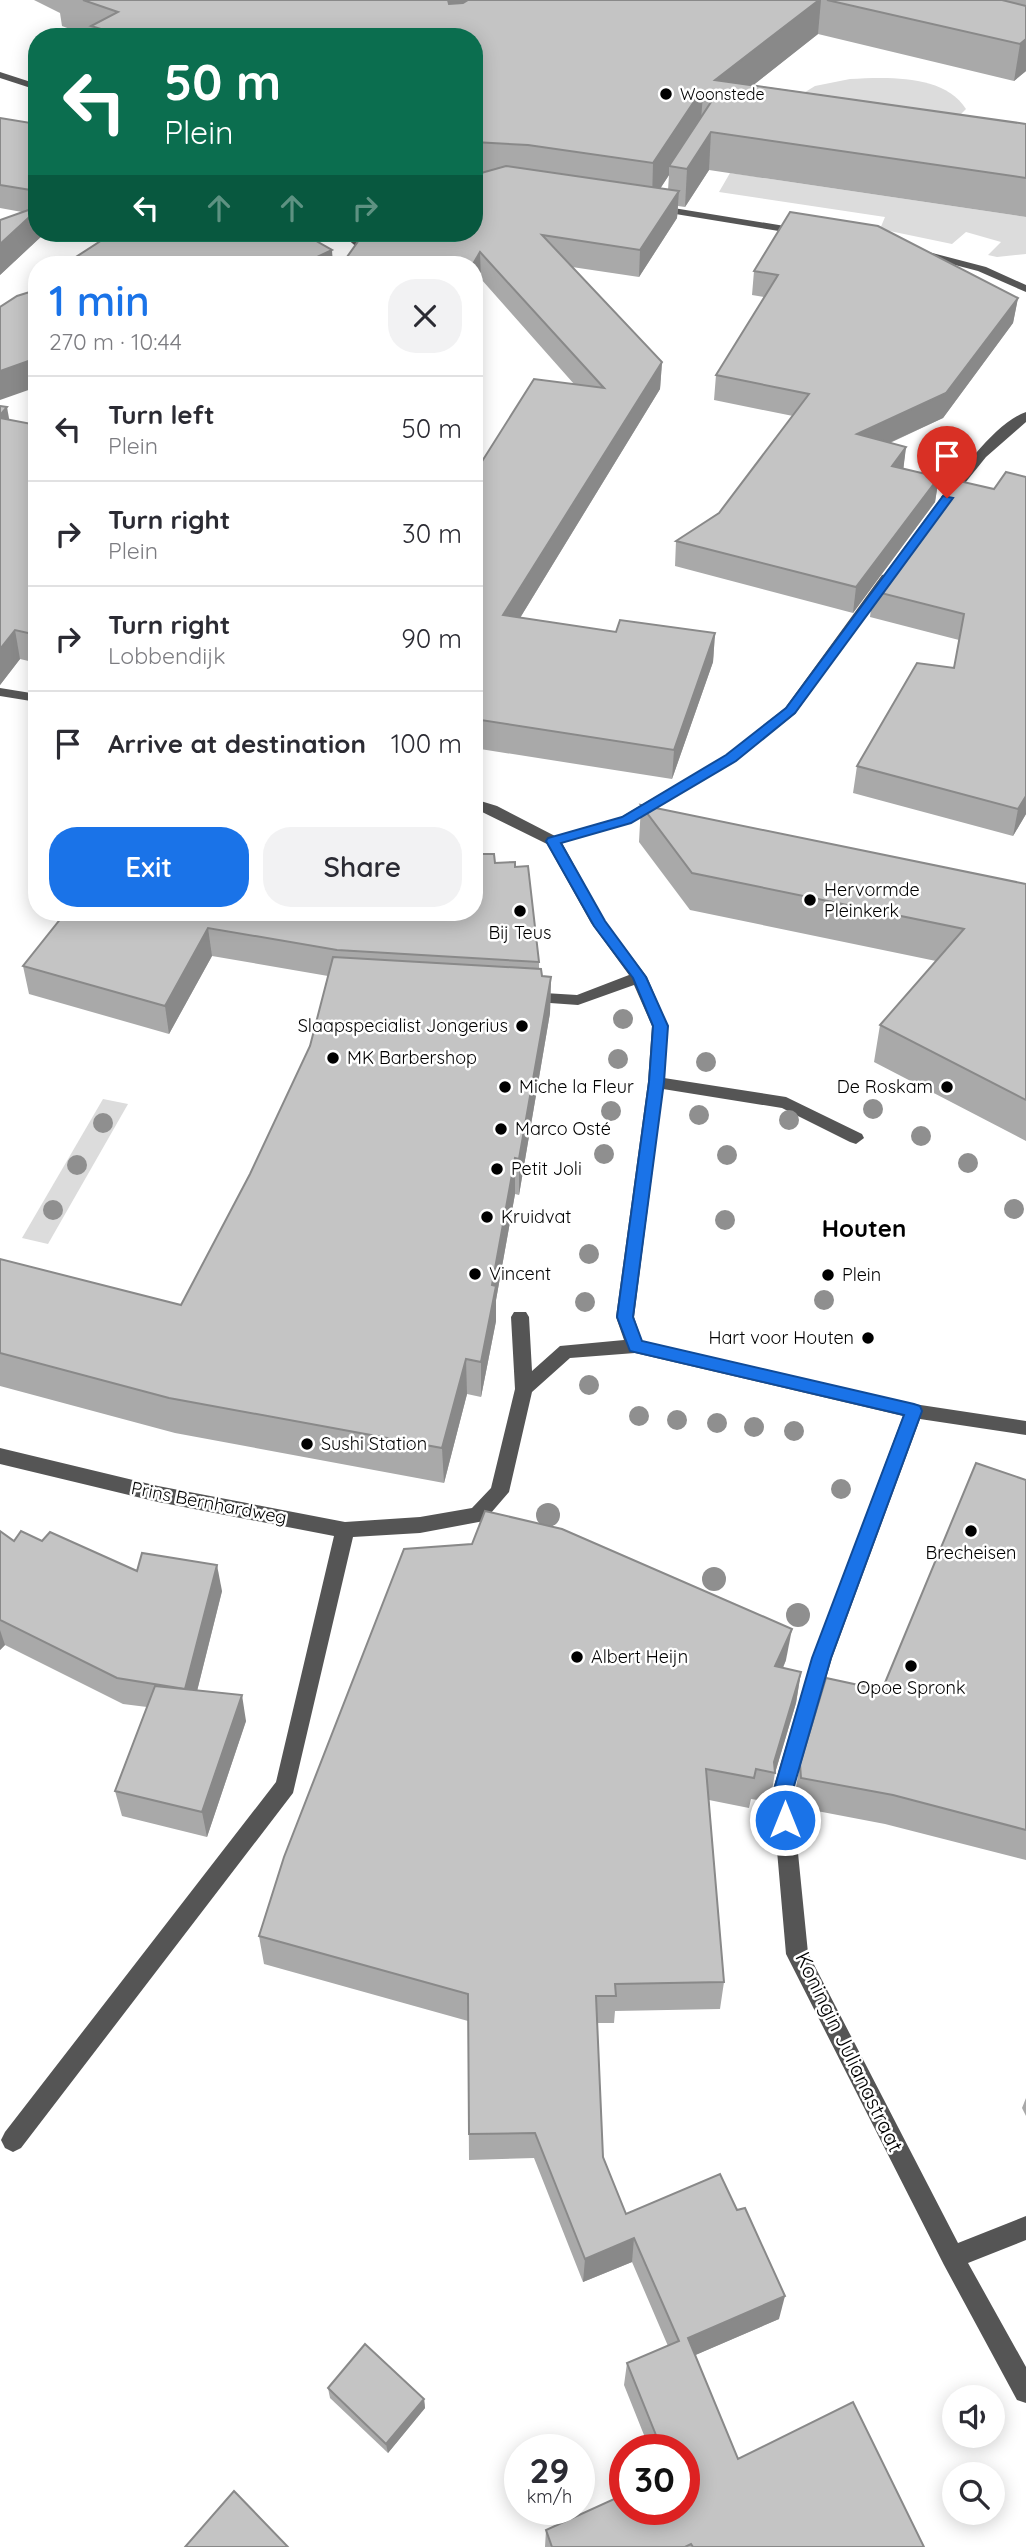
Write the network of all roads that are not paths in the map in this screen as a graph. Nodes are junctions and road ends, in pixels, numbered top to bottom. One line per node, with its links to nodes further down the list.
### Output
1 (0, 75): 2 (street)
2 (28, 84)
3 (643, 206): 4 (street)
4 (820, 234)
5 (356, 242): 7 (street)
6 (899, 248): 8 (street)
7 (373, 256)
8 (1026, 289)
9 (1026, 416): 10 (street)
10 (937, 512)
11 (895, 567): 15 (street)
12 (0, 692): 13 (street)
13 (28, 697)
14 (483, 806): 15 (street)
15 (553, 841): 16 (street)
16 (639, 977): 17 (street); 18 (street)
17 (512, 996)
18 (656, 1082): 19 (street); 21 (street)
19 (856, 1138)
20 (520, 1317): 22 (street)
21 (635, 1346): 22 (street); 23 (street)
22 (524, 1389): 26 (street, Prins Bernhardweg)
23 (914, 1411): 24 (street); 29 (street, Koningin Julianastraat)
24 (1026, 1428)
25 (0, 1456): 26 (street, Prins Bernhardweg)
26 (345, 1530): 27 (street)
27 (13, 2140)
28 (1026, 2228): 29 (street)
29 (953, 2257): 30 (street, Koningin Julianastraat)
30 (1026, 2391)

